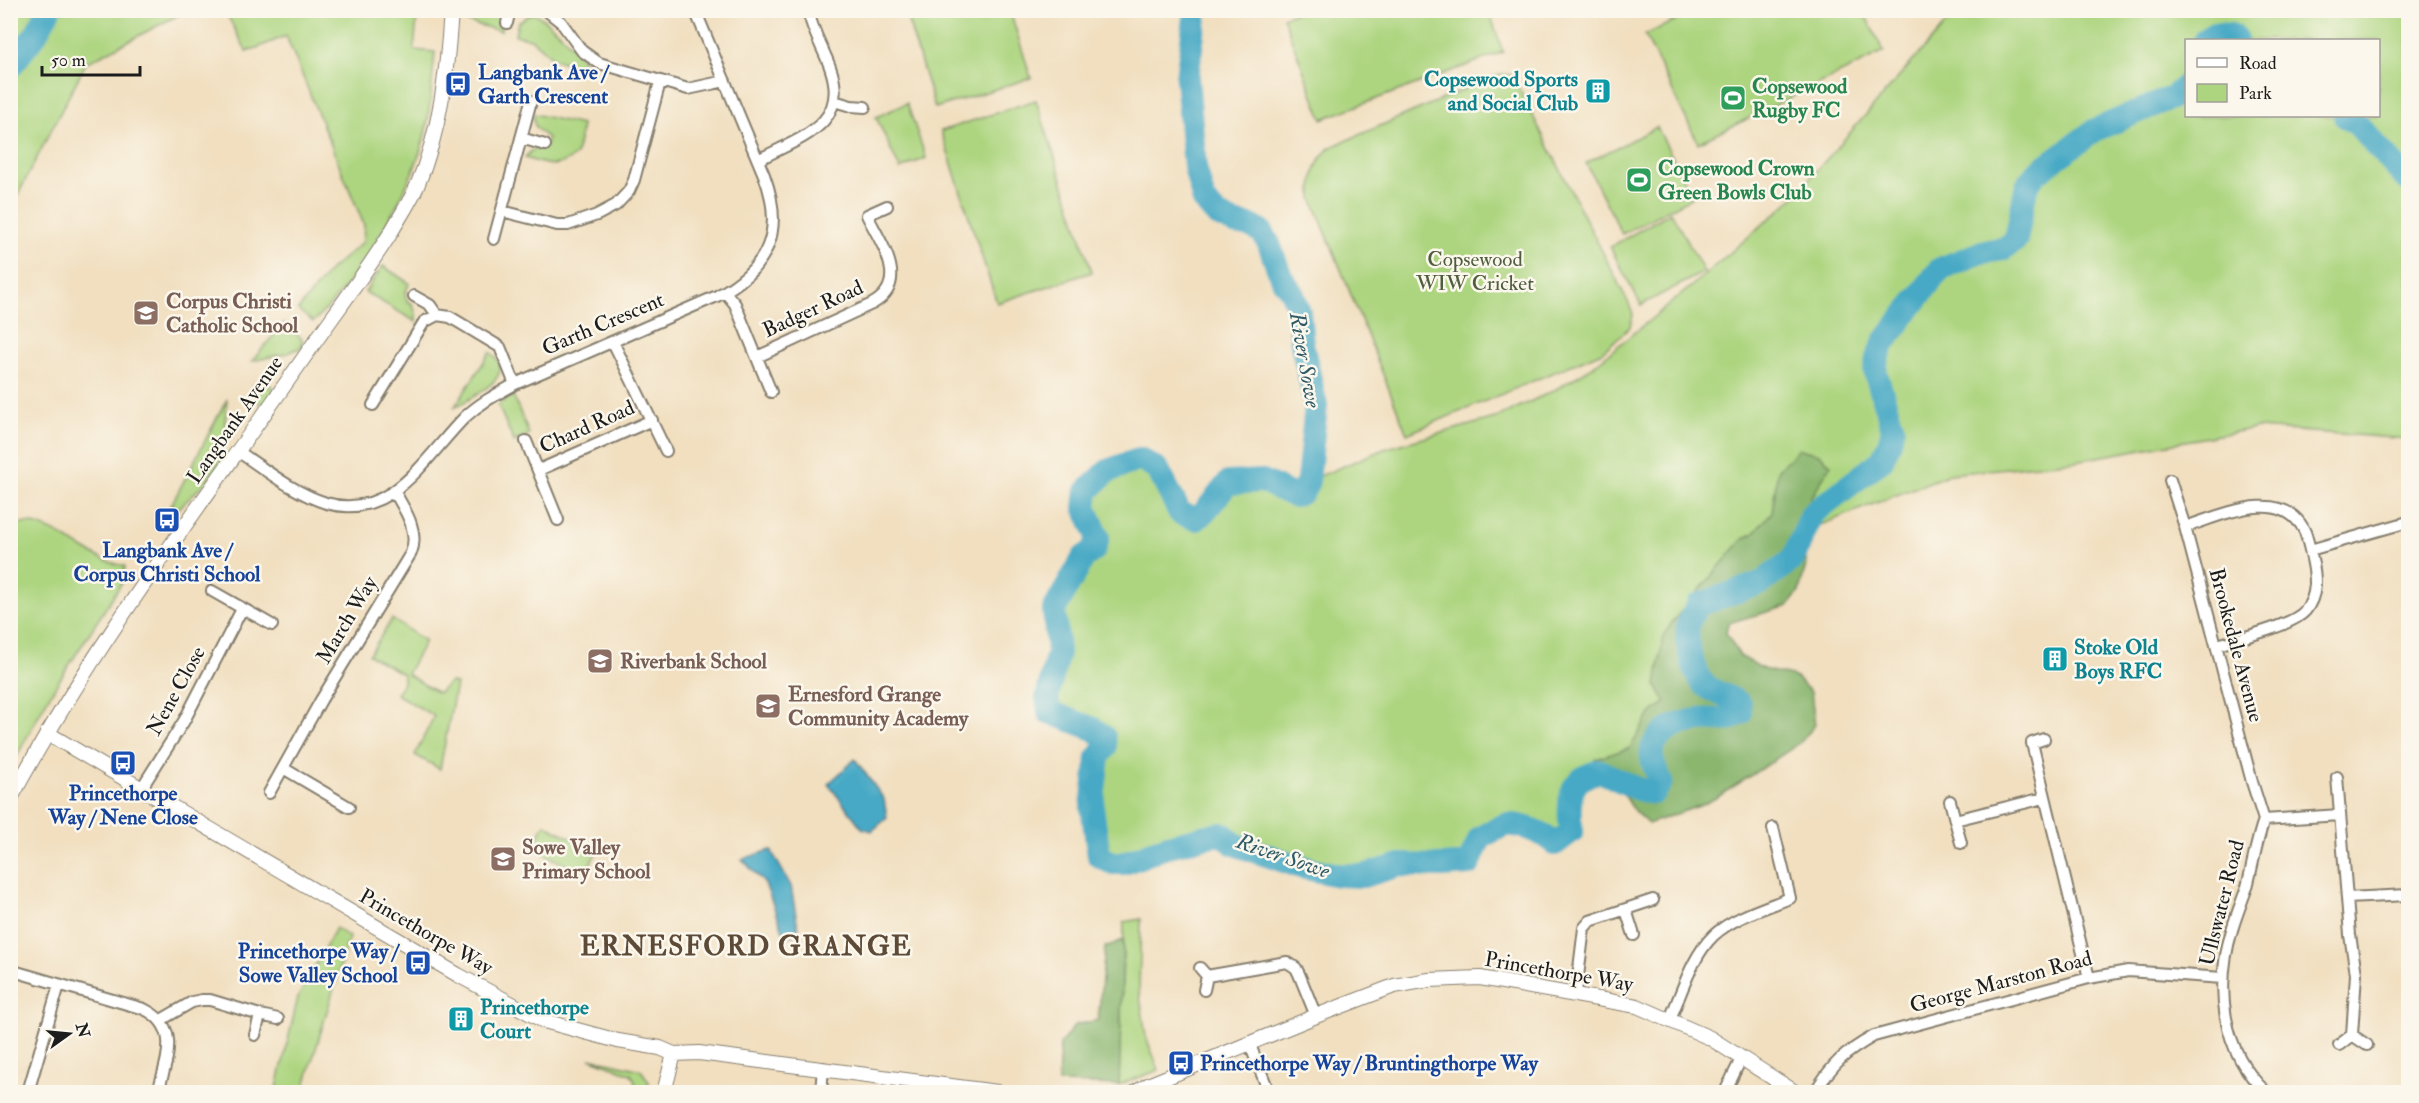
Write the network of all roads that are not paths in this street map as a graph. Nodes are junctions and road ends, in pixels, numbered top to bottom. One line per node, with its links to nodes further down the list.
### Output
1 (451, 10): 29 (street, Langbank Avenue)
2 (510, 10): 6 (street)
3 (546, 10): 8 (street)
4 (695, 10): 7 (street, Garth Crescent)
5 (808, 10): 10 (street)
6 (507, 23)
7 (725, 81): 8 (street); 14 (street, Garth Crescent)
8 (660, 82): 16 (street)
9 (531, 101): 12 (street)
10 (834, 101): 11 (street); 14 (street)
11 (865, 106)
12 (521, 138): 13 (street); 16 (street)
13 (545, 145)
14 (758, 160): 18 (street, Garth Crescent)
15 (887, 206): 22 (street, Badger Road)
16 (502, 211): 17 (street)
17 (494, 239)
18 (725, 292): 21 (street, Garth Crescent); 22 (street, Badger Road)
19 (414, 296): 20 (street)
20 (436, 315): 23 (street); 25 (street)
21 (613, 342): 23 (street, Garth Crescent); 26 (street, Chard Road)
22 (757, 357): 24 (street, Badger Road)
23 (515, 384): 32 (street, Garth Crescent)
24 (771, 392)
25 (373, 405)
26 (651, 420): 28 (street, Chard Road); 30 (street, Chard Road)
27 (526, 441): 30 (street, Chard Road)
28 (666, 451)
29 (239, 452): 32 (street, Garth Crescent); 41 (street, Langbank Avenue)
30 (539, 470): 33 (street, Chard Road)
31 (2170, 480): 35 (street, Brookedale Avenue)
32 (390, 494): 43 (street, March Way)
33 (558, 520)
34 (2409, 522): 36 (street)
35 (2186, 526): 36 (street); 40 (street, Brookedale Avenue)
36 (2310, 550): 40 (street)
37 (212, 591): 38 (street)
38 (242, 609): 39 (street); 45 (street, Nene Close)
39 (272, 625)
40 (2217, 645): 53 (street, Brookedale Avenue)
41 (46, 733): 45 (street, Princethorpe Way); 48 (street, Langbank Avenue)
42 (2044, 739): 47 (street)
43 (283, 768): 46 (street, March Way); 50 (street)
44 (2337, 777): 51 (street)
45 (141, 789): 77 (street, Princethorpe Way)
46 (269, 793)
47 (2044, 798): 52 (street); 62 (street)
48 (10, 800)
49 (1950, 801): 52 (street)
50 (349, 807)
51 (2340, 815): 53 (street); 57 (street)
52 (1955, 820): 55 (street)
53 (2264, 820): 63 (street, Ullswater Road)
54 (1773, 828): 69 (street)
55 (1961, 843)
56 (2409, 895): 57 (street)
57 (2347, 898): 73 (street)
58 (1653, 900): 59 (street)
59 (1626, 910): 60 (street); 66 (street)
60 (1634, 935)
61 (10, 970): 64 (street)
62 (2089, 978): 63 (street, George Marston Road); 90 (street, George Marston Road)
63 (2222, 978): 91 (street, Ullswater Road)
64 (59, 985): 71 (street); 81 (street)
65 (1204, 990): 68 (street)
66 (1576, 993): 68 (street, Princethorpe Way); 69 (street, Princethorpe Way)
67 (260, 1015): 70 (street); 71 (street); 72 (street)
68 (1316, 1016): 74 (street, Princethorpe Way)
69 (1670, 1018): 78 (street, Princethorpe Way)
70 (278, 1019)
71 (161, 1020): 82 (street)
72 (255, 1035)
73 (2352, 1035): 75 (street); 76 (street)
74 (1250, 1044): 86 (street, Princethorpe Way); 87 (street)
75 (2339, 1045)
76 (2367, 1045)
77 (674, 1054): 79 (street, Princethorpe Way); 83 (street)
78 (1742, 1057): 88 (street); 89 (street, Princethorpe Way)
79 (823, 1068): 80 (street, Princethorpe Way); 84 (street)
80 (977, 1091): 85 (street, Princethorpe Way)
81 (28, 1092)
82 (158, 1092)
83 (664, 1092)
84 (821, 1092)
85 (997, 1092)
86 (1136, 1092)
87 (1269, 1092)
88 (1725, 1092)
89 (1795, 1092)
90 (1815, 1092)
91 (2266, 1092)

